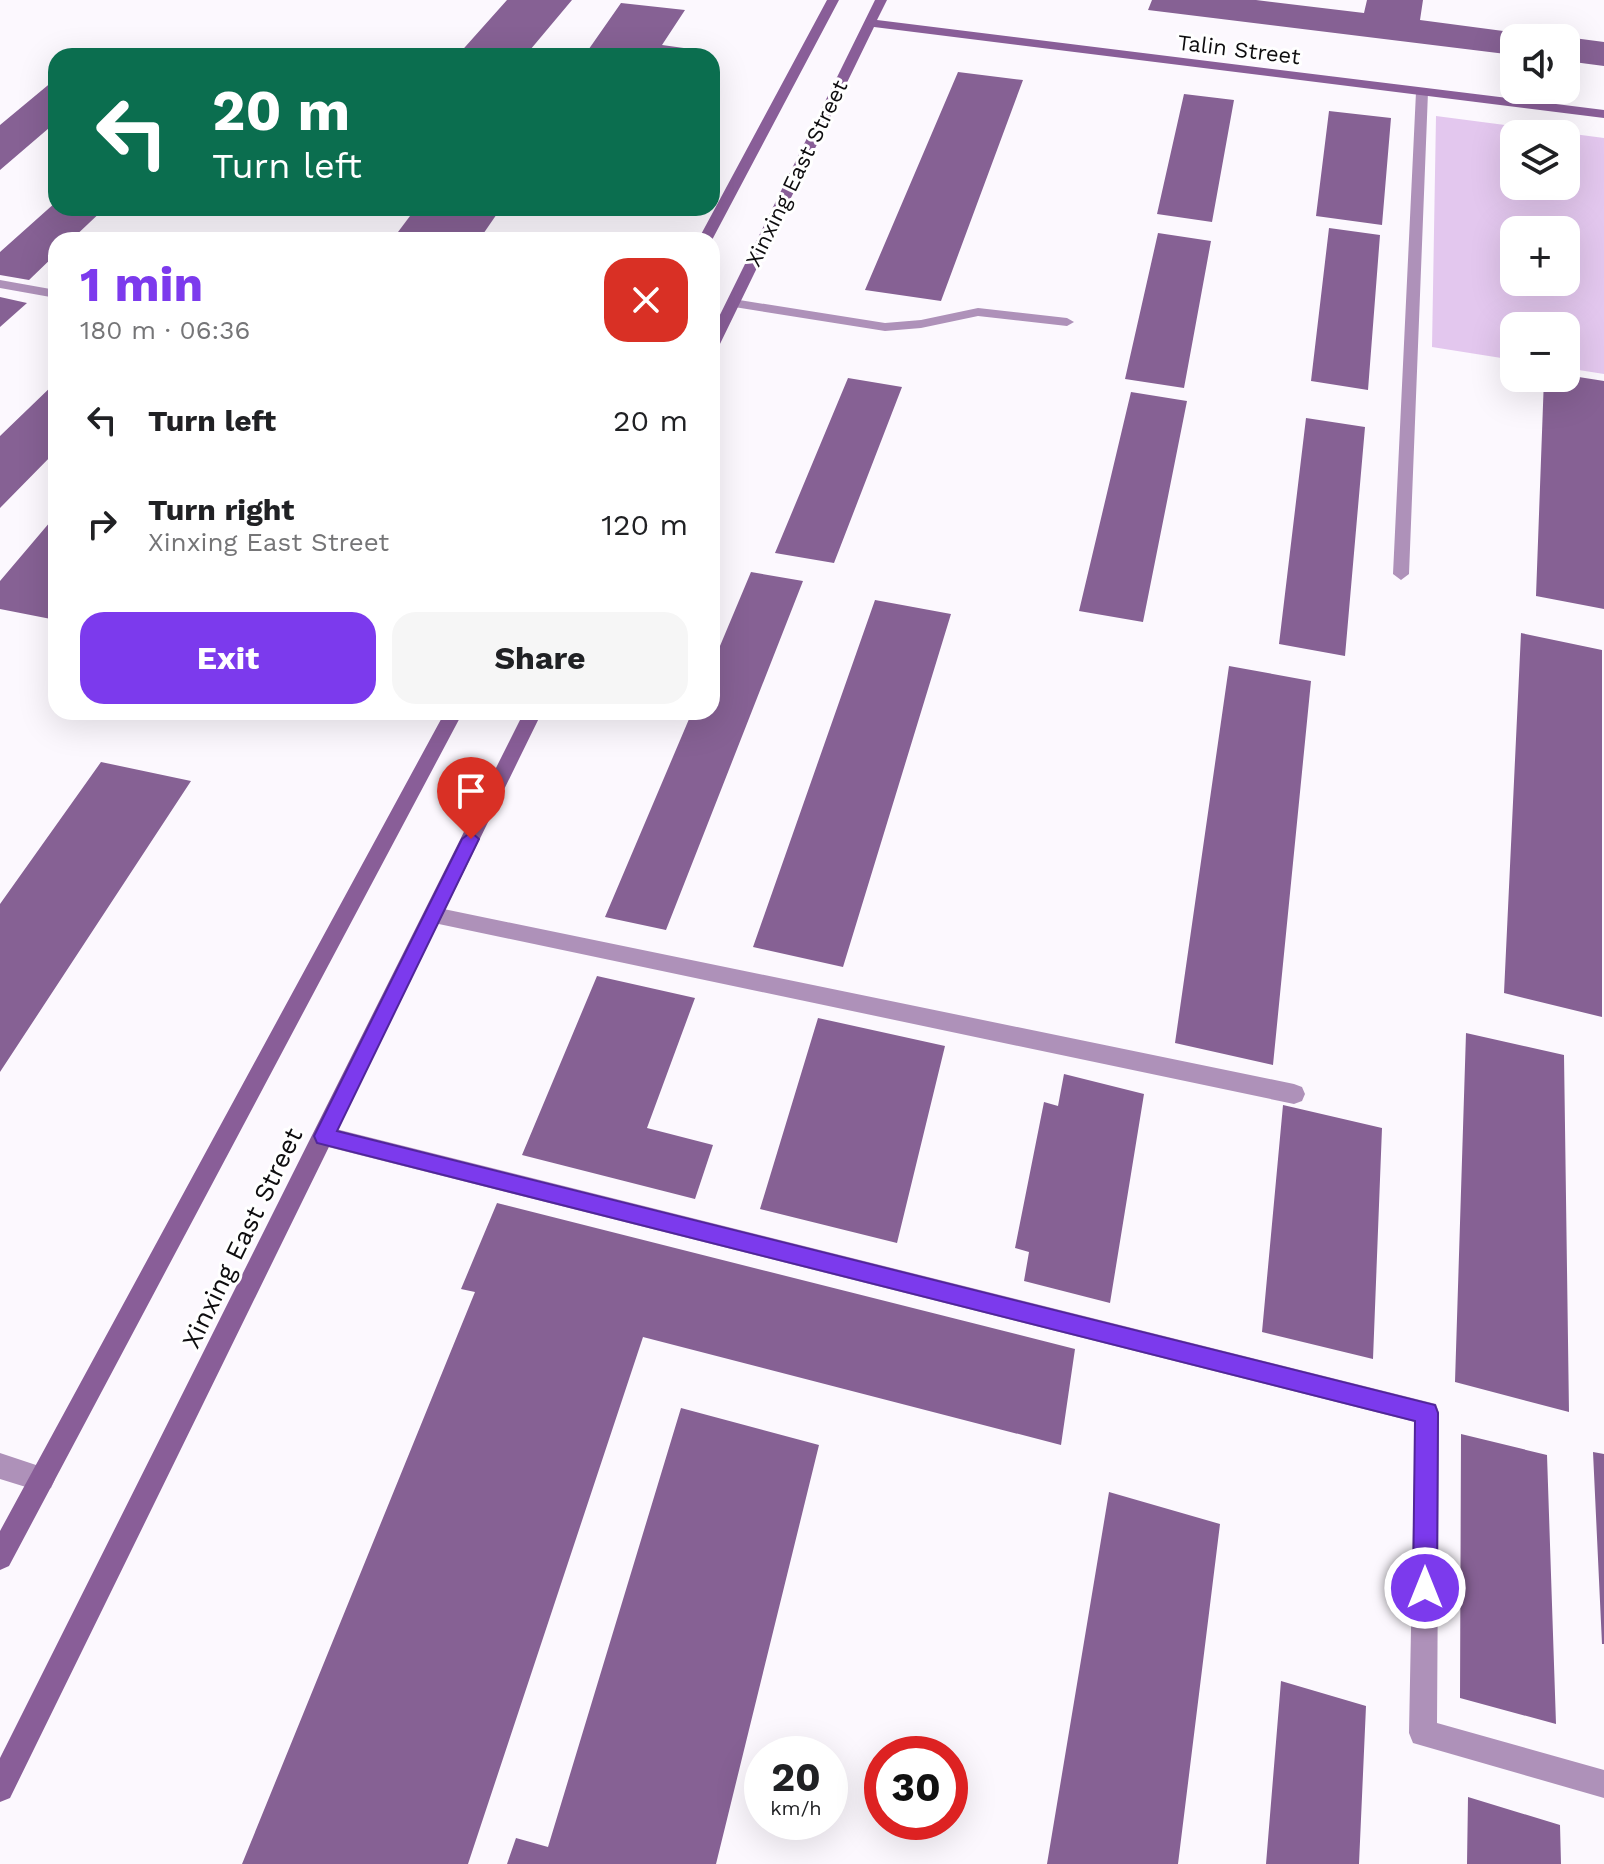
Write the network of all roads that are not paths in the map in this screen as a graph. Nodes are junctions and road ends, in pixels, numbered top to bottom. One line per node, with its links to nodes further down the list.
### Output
1 (833, 0): 6 (main road, Xinxing East Street)
2 (881, 0): 3 (main road, Xinxing East Street)
3 (870, 23): 4 (main road, Talin Street); 9 (main road, Xinxing East Street)
4 (1422, 92): 5 (main road, Talin Street); 12 (street)
5 (1604, 114)
6 (720, 212)
7 (0, 284): 8 (street)
8 (48, 293)
9 (733, 303): 10 (street); 11 (main road, Xinxing East Street)
10 (1067, 322)
11 (720, 330)
12 (1401, 574)
13 (450, 720): 19 (main road)
14 (529, 720): 15 (main road, Xinxing East Street)
15 (434, 915): 16 (street); 17 (main road, Xinxing East Street)
16 (1294, 1094)
17 (324, 1136): 21 (street); 22 (main road, Xinxing East Street)
18 (0, 1466): 19 (street)
19 (42, 1479): 20 (main road)
20 (0, 1557)
21 (1604, 1784)
22 (0, 1788)

